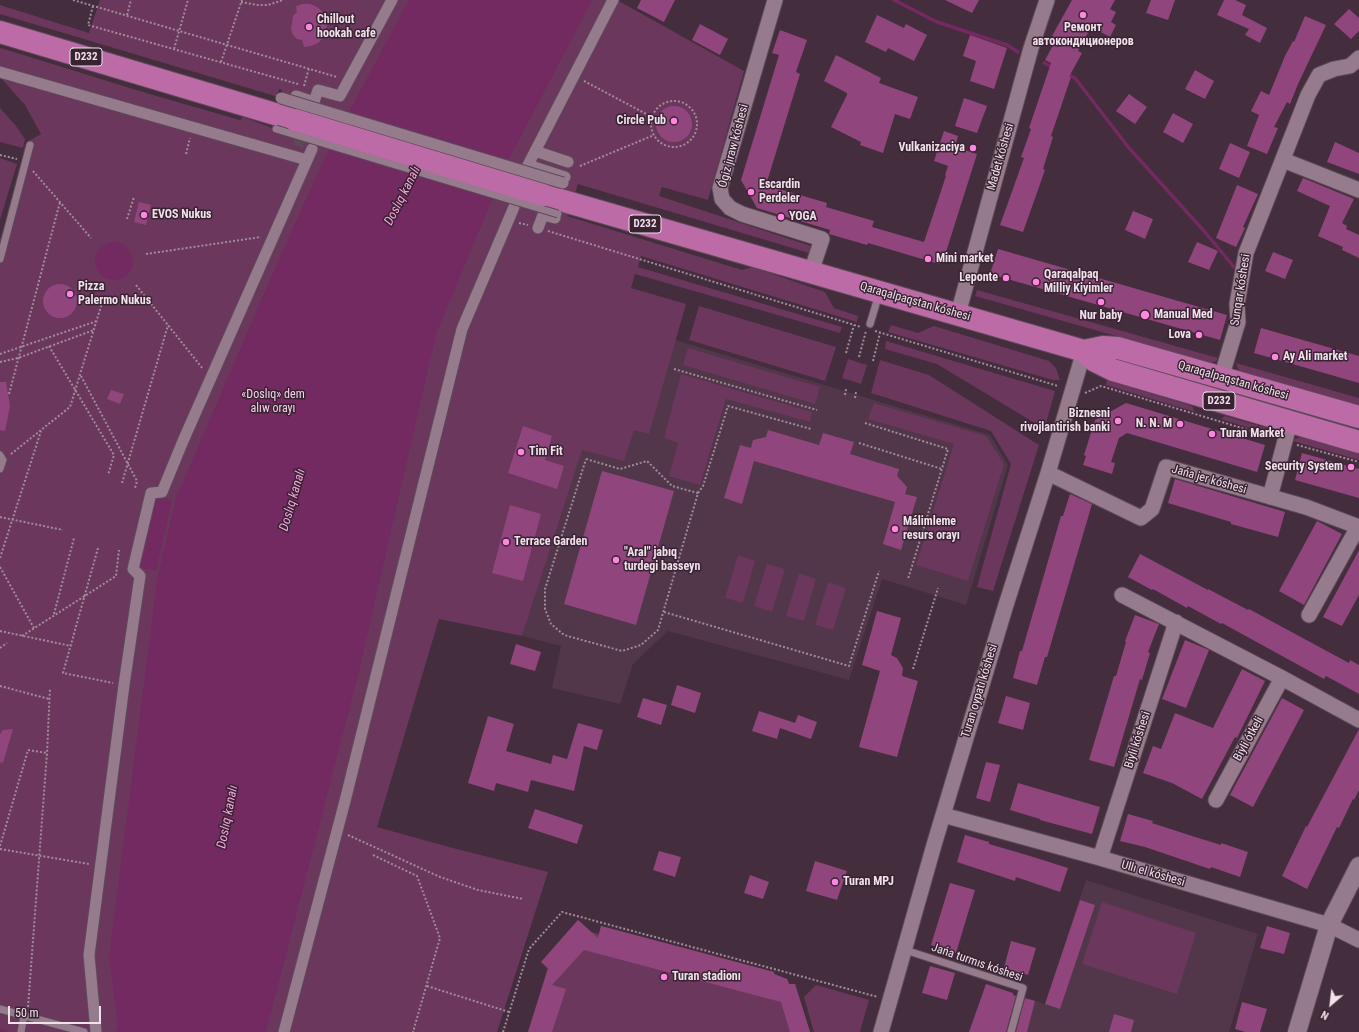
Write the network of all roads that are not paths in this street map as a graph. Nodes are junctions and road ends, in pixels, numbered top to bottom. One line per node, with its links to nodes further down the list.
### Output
1 (392, 0): 8 (street)
2 (613, 0): 13 (street)
3 (775, 0): 22 (street, Ógiz jıraw kóshesi)
4 (1047, 0): 24 (street, Madet kóshesi)
5 (0, 32): 10 (main road, D232)
6 (1359, 58): 15 (street, Sunqar kóshesi)
7 (0, 72): 14 (street)
8 (296, 96)
9 (281, 98): 13 (street, bridge)
10 (285, 124): 19 (lane, bridge); 22 (main road, Qaraqalpaqstan kóshesi / D232, bridge)
11 (30, 145): 21 (lane)
12 (312, 149): 14 (street)
13 (535, 151): 16 (street)
14 (307, 160): 52 (street)
15 (1283, 160): 17 (street); 27 (street, Sunqar kóshesi)
16 (568, 162)
17 (1359, 190)
18 (514, 207): 53 (street)
19 (557, 216): 20 (street)
20 (538, 228)
21 (0, 259)
22 (811, 272): 23 (main road, Qaraqalpaqstan kóshesi / D232)
23 (879, 292): 24 (main road, Qaraqalpaqstan kóshesi / D232); 25 (lane)
24 (958, 314): 26 (main road, Qaraqalpaqstan kóshesi / D232)
25 (870, 324)
26 (1084, 351): 27 (main road, Qaraqalpaqstan kóshesi / D232); 29 (main road, Qaraqalpaqstan kóshesi / D232); 33 (street, Turan oypatı kóshesi)
27 (1221, 378): 28 (main road, Qaraqalpaqstan kóshesi / D232)
28 (1359, 417)
29 (1287, 432): 30 (main road, Qaraqalpaqstan kóshesi / D232); 34 (street)
30 (1359, 442)
31 (1, 458): 32 (lane)
32 (0, 469)
33 (1048, 473): 34 (street, Jańa jer kóshesi); 42 (street, Turan oypatı kóshesi)
34 (1270, 497): 35 (street, Jańa jer kóshesi)
35 (1359, 527): 37 (street)
36 (1122, 595): 38 (street)
37 (1309, 615)
38 (1176, 622): 39 (street); 43 (street, Biyli kóshesi)
39 (1282, 678): 40 (street); 41 (street, Biyli ótkeli)
40 (1359, 720)
41 (1216, 800)
42 (943, 815): 43 (street, Ullı el kóshesi); 47 (street, Turan oypatı kóshesi)
43 (1100, 858): 45 (street, Ullı el kóshesi)
44 (1359, 866): 45 (street)
45 (1329, 925): 46 (street, Ullı el kóshesi); 56 (street)
46 (1359, 940)
47 (905, 950): 54 (street, Turan oypatı kóshesi); 55 (lane, Jańa turmıs kóshesi)
48 (0, 1009): 49 (lane)
49 (25, 1016): 50 (lane); 51 (lane)
50 (21, 1032)
51 (84, 1032)
52 (96, 1032)
53 (284, 1032)
54 (881, 1032)
55 (1011, 1032)
56 (1297, 1032)

